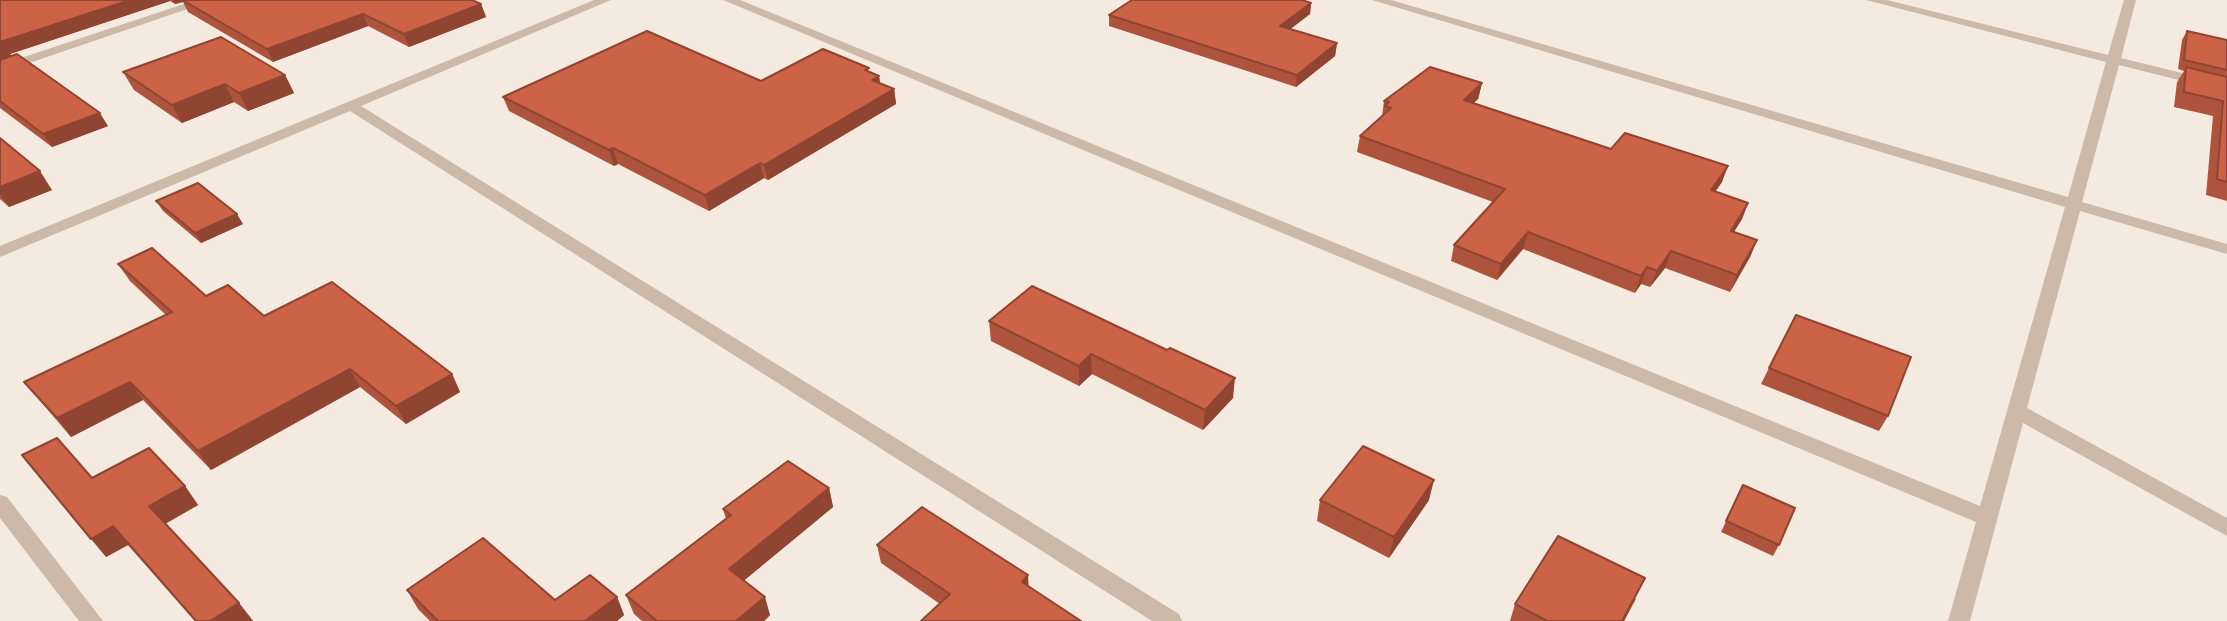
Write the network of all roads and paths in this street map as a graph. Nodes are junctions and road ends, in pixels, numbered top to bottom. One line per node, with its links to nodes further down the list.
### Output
1 (208, 0): 8 (street)
2 (605, 0): 10 (street)
3 (729, 0): 16 (street)
4 (1378, 0): 11 (street)
5 (1872, 0): 7 (street)
6 (2130, 0): 7 (street)
7 (2113, 60): 9 (street); 11 (street)
8 (0, 69)
9 (2227, 88)
10 (351, 106): 13 (street); 19 (street)
11 (2074, 202): 12 (street); 14 (street)
12 (2227, 249)
13 (0, 252)
14 (2017, 411): 16 (street); 17 (street)
15 (0, 503): 18 (street)
16 (1988, 519): 20 (street)
17 (2227, 528)
18 (92, 621)
19 (1171, 621)
20 (1959, 621)

